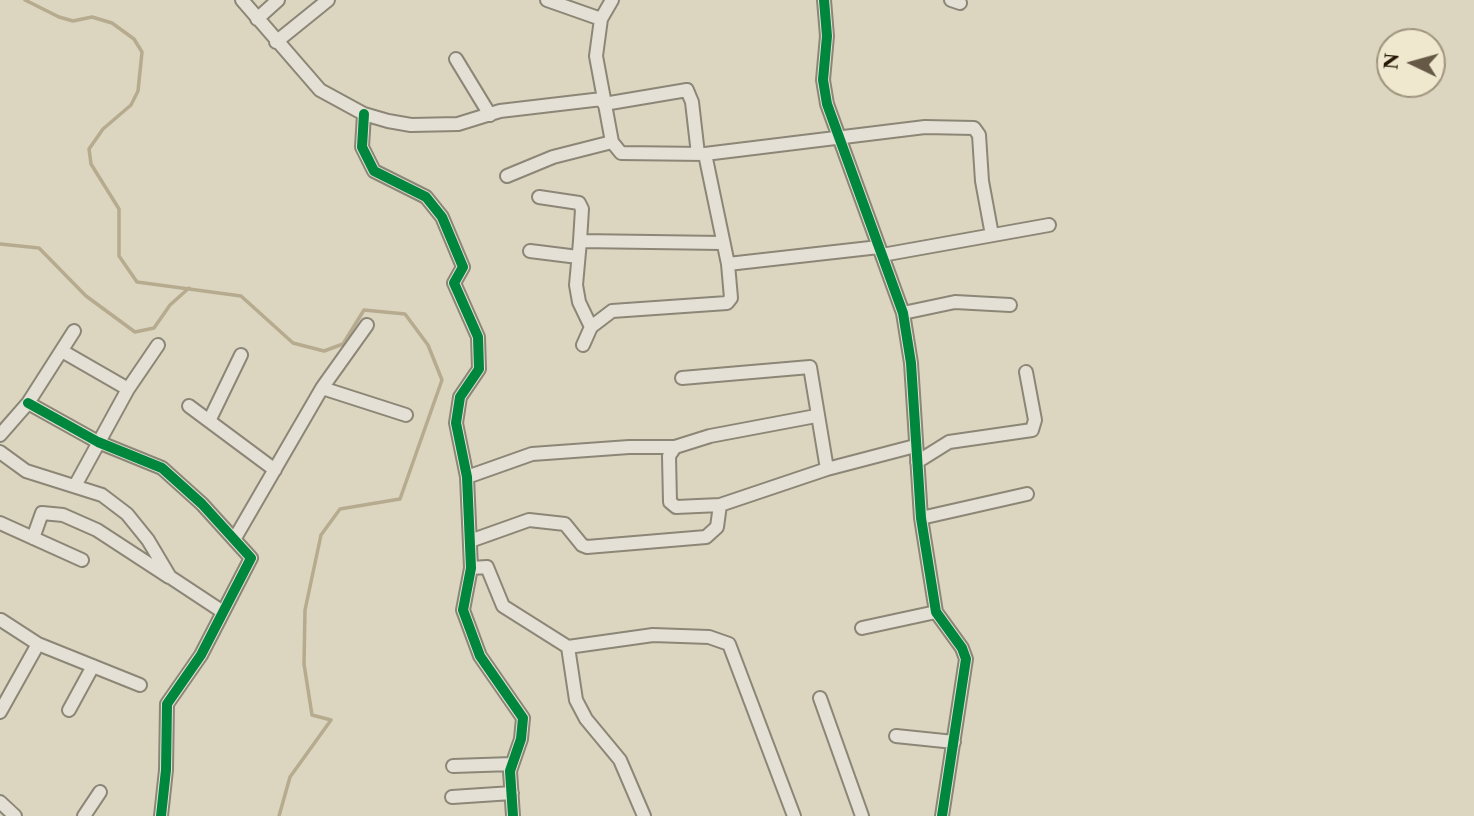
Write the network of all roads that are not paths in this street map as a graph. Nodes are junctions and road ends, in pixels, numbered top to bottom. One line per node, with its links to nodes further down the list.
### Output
1 (242, 0): 7 (street)
2 (278, 0): 7 (street)
3 (328, 0): 9 (street)
4 (547, 0): 8 (street)
5 (612, 0): 8 (street)
6 (824, 0): 14 (street)
7 (257, 19): 9 (street)
8 (601, 19): 11 (street)
9 (276, 42): 12 (street)
10 (456, 59): 13 (street)
11 (603, 102): 13 (street); 15 (street); 16 (street)
12 (364, 114): 13 (street); 53 (street)
13 (490, 115)
14 (838, 138): 16 (street); 20 (street); 24 (street)
15 (612, 142): 16 (street); 17 (street)
16 (702, 154): 22 (street)
17 (507, 176)
18 (539, 197): 21 (street)
19 (1049, 225): 20 (street)
20 (992, 235): 24 (street)
21 (580, 241): 22 (street); 25 (street)
22 (722, 243): 26 (street)
23 (530, 251): 25 (street)
24 (881, 251): 26 (street); 28 (street)
25 (578, 257): 30 (street)
26 (728, 264): 30 (street)
27 (1010, 305): 28 (street)
28 (904, 313): 47 (street)
29 (367, 325): 38 (street)
30 (591, 327): 33 (street)
31 (74, 331): 34 (street)
32 (158, 345): 39 (street)
33 (583, 345)
34 (62, 351): 39 (street); 40 (street)
35 (241, 355): 44 (street)
36 (1026, 372): 50 (street)
37 (682, 378): 43 (street)
38 (322, 388): 42 (street); 52 (street)
39 (128, 389): 46 (street)
40 (28, 403): 45 (street); 46 (street)
41 (189, 405): 44 (street)
42 (406, 415)
43 (816, 416): 48 (street); 51 (street)
44 (210, 419): 52 (street)
45 (0, 435)
46 (98, 442): 54 (street); 60 (street)
47 (915, 446): 50 (street); 51 (street)
48 (676, 447): 53 (street); 56 (street)
49 (0, 452): 54 (street)
50 (917, 462): 57 (street)
51 (827, 469): 56 (street)
52 (275, 470): 60 (street)
53 (467, 477): 61 (street)
54 (76, 484): 64 (street)
55 (1027, 494): 57 (street)
56 (720, 505): 61 (street)
57 (921, 518): 66 (street)
58 (0, 523): 59 (street)
59 (33, 538): 62 (street); 64 (street)
60 (235, 538): 65 (street)
61 (470, 541): 63 (street)
62 (82, 560)
63 (471, 568): 70 (street); 78 (street)
64 (170, 577): 65 (street)
65 (223, 612): 86 (street)
66 (936, 612): 68 (street); 77 (street)
67 (1, 620): 69 (street)
68 (862, 628)
69 (38, 644): 71 (street); 75 (street)
70 (568, 647): 88 (street); 89 (street)
71 (93, 666): 72 (street); 74 (street)
72 (141, 685)
73 (820, 698): 90 (street)
74 (69, 710)
75 (0, 712)
76 (896, 736): 77 (street)
77 (954, 742): 91 (street)
78 (512, 764): 79 (street); 81 (street)
79 (453, 766)
80 (100, 792): 85 (street)
81 (512, 793): 82 (street); 87 (street)
82 (452, 797)
83 (0, 802): 84 (street)
84 (15, 816)
85 (84, 816)
86 (161, 816)
87 (513, 816)
88 (644, 816)
89 (794, 816)
90 (862, 816)
91 (942, 816)

